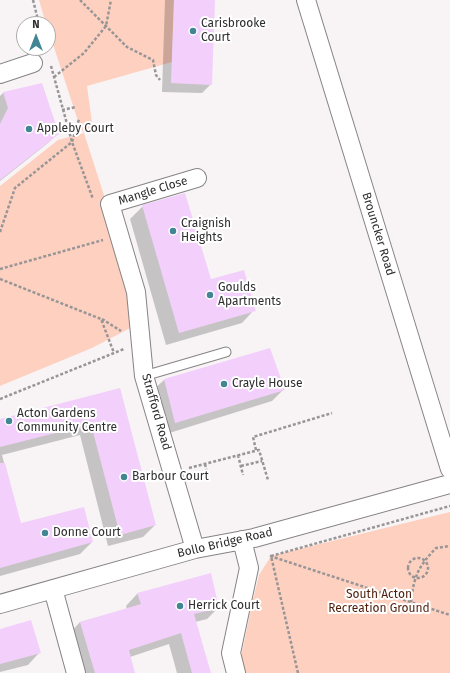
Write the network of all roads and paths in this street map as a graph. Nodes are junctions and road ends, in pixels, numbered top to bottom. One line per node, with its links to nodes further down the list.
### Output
1 (33, 0): 5 (path)
2 (80, 0): 6 (path)
3 (111, 0): 6 (path)
4 (306, 0): 34 (street, Brouncker Road)
5 (38, 16)
6 (106, 26): 9 (path); 11 (path)
7 (33, 63): 8 (street)
8 (0, 74)
9 (160, 80)
10 (76, 107): 11 (path)
11 (62, 110): 13 (path)
12 (79, 119): 13 (path)
13 (72, 142): 15 (path); 16 (path)
14 (197, 178): 15 (street, Mangle Close)
15 (102, 203): 25 (street, Strafford Road)
16 (0, 232)
17 (108, 238): 18 (path)
18 (0, 270)
19 (0, 279): 20 (path)
20 (101, 319): 21 (path); 24 (path)
21 (128, 334)
22 (123, 349): 24 (path)
23 (226, 352): 25 (lane)
24 (114, 353): 26 (path)
25 (144, 376): 42 (street, Strafford Road)
26 (0, 399)
27 (332, 413): 28 (path)
28 (256, 450): 29 (path); 30 (path)
29 (238, 455): 31 (path); 32 (path)
30 (262, 461): 32 (path); 37 (path)
31 (205, 464): 33 (path); 35 (path)
32 (241, 466): 36 (path)
33 (185, 469)
34 (450, 469)
35 (207, 473)
36 (243, 475)
37 (268, 480)
38 (450, 484): 40 (street, Bollo Bridge Road)
39 (450, 506): 43 (path)
40 (248, 539): 42 (street, Bollo Bridge Road); 43 (path); 51 (street)
41 (450, 546): 44 (path)
42 (196, 549): 46 (street, Bollo Bridge Road)
43 (271, 556): 47 (path); 52 (path)
44 (424, 560): 45 (path); 45 (path); 45 (path)
45 (416, 577): 47 (path)
46 (53, 589): 48 (street, Bollo Bridge Road); 50 (street)
47 (411, 602): 49 (path)
48 (0, 604)
49 (450, 615)
50 (76, 673)
51 (236, 673)
52 (298, 673)

